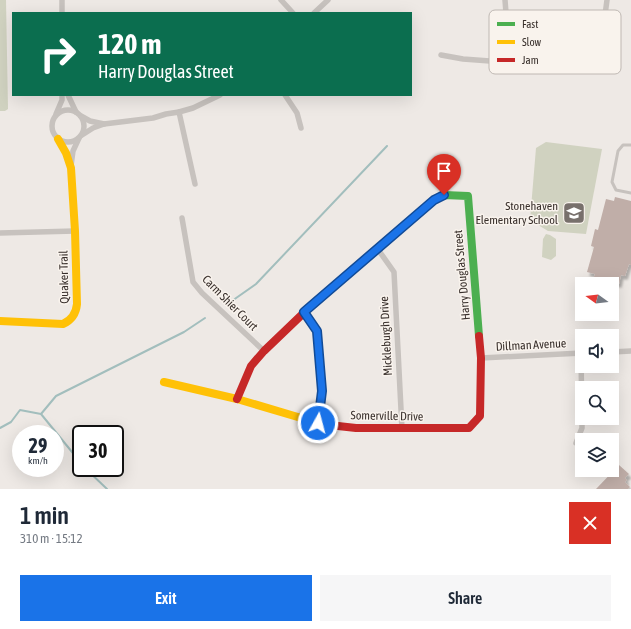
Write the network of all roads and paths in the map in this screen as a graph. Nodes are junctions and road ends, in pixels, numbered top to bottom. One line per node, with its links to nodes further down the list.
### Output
1 (62, 0): 8 (street)
2 (281, 0): 9 (street)
3 (328, 0): 10 (street)
4 (505, 0): 6 (street)
5 (607, 0): 7 (street)
6 (506, 10)
7 (606, 10)
8 (62, 12)
9 (292, 12)
10 (315, 12)
11 (441, 54): 12 (street)
12 (489, 60)
13 (62, 96): 19 (street)
14 (69, 96): 18 (street)
15 (218, 96): 17 (street)
16 (287, 96): 21 (street)
17 (179, 112): 20 (street); 26 (street)
18 (78, 114): 19 (street); 20 (street); 22 (street)
19 (56, 116): 23 (street)
20 (104, 124): 22 (street)
21 (301, 128)
22 (80, 137): 23 (street); 25 (street, Quaker Trail)
23 (58, 139): 25 (street, Quaker Trail)
24 (631, 145): 27 (lane)
25 (70, 168): 29 (street, Quaker Trail)
26 (195, 184)
27 (631, 193)
28 (182, 218): 34 (street, Carm Shier Court)
29 (75, 231): 30 (street); 33 (street, Quaker Trail)
30 (0, 233)
31 (377, 248): 32 (street, Harry Douglas Street); 38 (street, Harry Douglas Street); 43 (street, Mickleburgh Drive)
32 (304, 312): 34 (street, Harry Douglas Street); 42 (street)
33 (0, 321)
34 (264, 351): 41 (street, Harry Douglas Street)
35 (631, 351): 36 (street)
36 (619, 352)
37 (575, 353): 38 (street, Dillman Avenue)
38 (481, 358): 43 (street, Somerville Drive)
39 (581, 373): 44 (street)
40 (164, 382): 41 (street, Somerville Drive)
41 (237, 399): 42 (street, Somerville Drive)
42 (318, 423): 43 (street, Somerville Drive)
43 (402, 429)
44 (580, 433)

